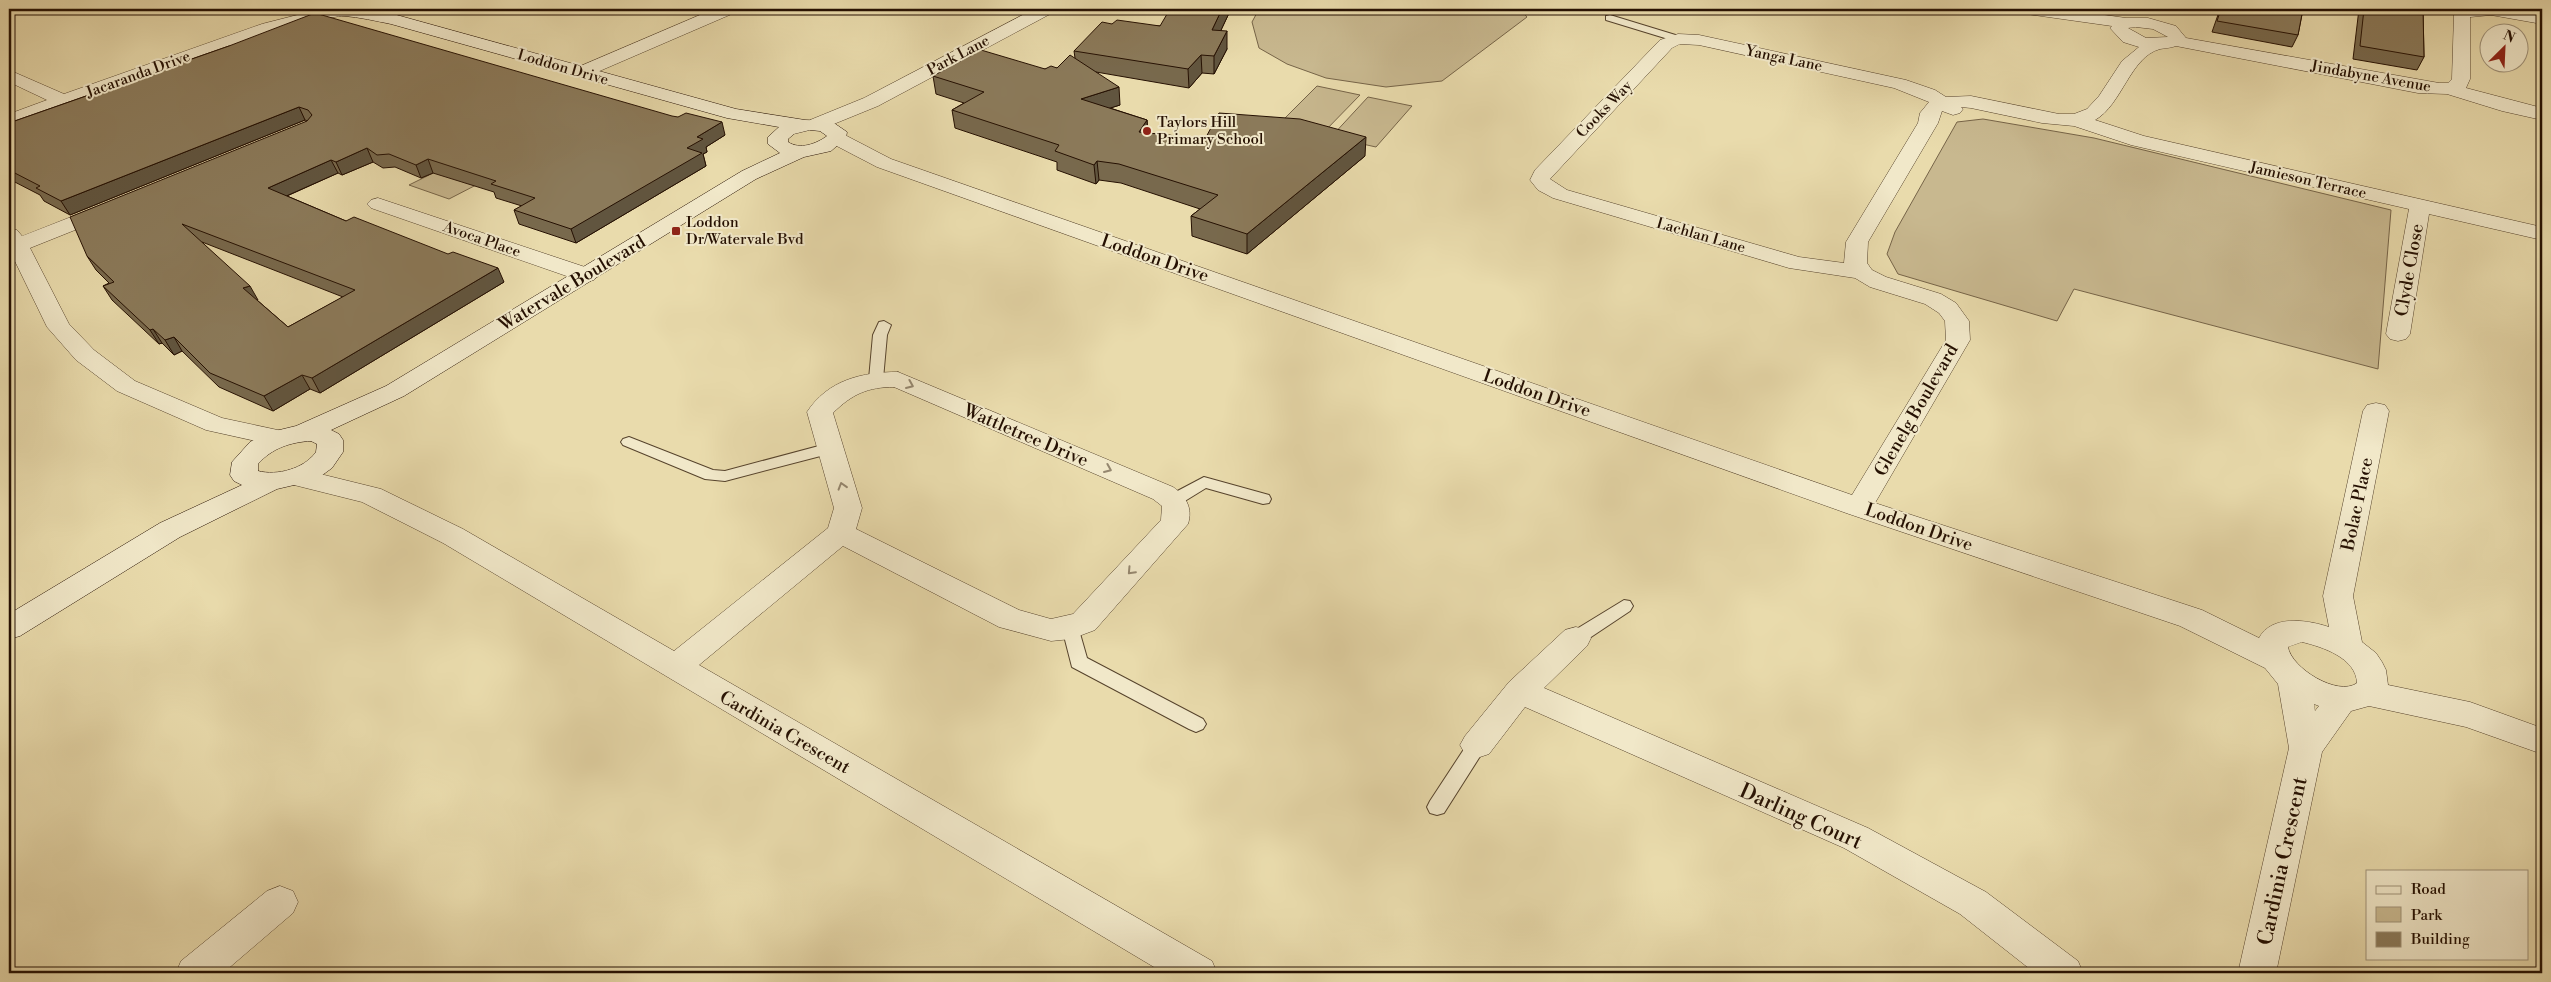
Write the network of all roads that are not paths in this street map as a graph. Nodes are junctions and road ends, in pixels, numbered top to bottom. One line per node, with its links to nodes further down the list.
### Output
1 (372, 9): 10 (street, Loddon Drive)
2 (728, 9): 17 (street)
3 (1046, 9): 21 (street, Park Lane)
4 (2028, 9): 12 (street)
5 (2160, 9): 12 (street)
6 (2164, 9): 13 (street)
7 (313, 10): 8 (street, Loddon Drive); 20 (street, Jacaranda Drive)
8 (347, 10): 10 (street, Loddon Drive)
9 (1610, 18): 14 (lane, Yanga Lane)
10 (393, 19): 17 (street, Loddon Drive)
11 (2542, 20): 19 (street, Jindabyne Avenue)
12 (2130, 29): 13 (street); 15 (street); 16 (street)
13 (2172, 34): 15 (street); 19 (street, Jindabyne Avenue)
14 (1678, 39): 22 (street, Yanga Lane); 33 (street, Cooks Way)
15 (2155, 44): 16 (street)
16 (2129, 64): 26 (street)
17 (582, 72): 23 (street, Loddon Drive)
18 (9, 75): 20 (street)
19 (2447, 88): 24 (street)
20 (63, 101): 25 (street, Jacaranda Drive)
21 (871, 102): 27 (street, Park Lane); 28 (street, Park Lane)
22 (1948, 106): 26 (street); 39 (street)
23 (734, 114): 27 (street, Loddon Drive); 29 (street, Loddon Drive)
24 (2542, 114)
25 (9, 120)
26 (2082, 122): 36 (street, Jamieson Terrace)
27 (810, 124): 28 (street, Loddon Drive); 29 (street, Park Lane)
28 (836, 135): 30 (street, Park Lane); 31 (street, Loddon Drive)
29 (780, 142): 30 (street, Loddon Drive); 32 (street, Watervale Boulevard)
30 (809, 150): 31 (street, Loddon Drive); 32 (street, Watervale Boulevard)
31 (884, 163): 56 (street, Loddon Drive)
32 (749, 176): 40 (street, Watervale Boulevard)
33 (1544, 186): 39 (street, Lachlan Lane)
34 (121, 203): 38 (street)
35 (378, 204): 40 (street, Avoca Place)
36 (2420, 205): 37 (street, Jamieson Terrace); 42 (street, Clyde Close)
37 (2542, 233)
38 (13, 240): 46 (street)
39 (1860, 272): 56 (street, Glenelg Boulevard)
40 (586, 275): 44 (street, Watervale Boulevard)
41 (884, 325): 43 (lane)
42 (2398, 334)
43 (876, 379): 49 (street, Wattletree Drive); 54 (street, Wattletree Drive, one-way to 54)
44 (395, 391): 47 (street, Watervale Boulevard); 50 (street, Watervale Boulevard)
45 (2376, 411): 59 (street, Bolac Place)
46 (215, 424): 47 (street, Cardinia Crescent); 51 (street, Cardinia Crescent)
47 (291, 435): 50 (street, Cardinia Crescent); 51 (street, Watervale Boulevard)
48 (629, 442): 49 (lane)
49 (830, 448): 58 (street, Wattletree Drive, one-way to 49)
50 (329, 452): 52 (street, Watervale Boulevard); 53 (street, Cardinia Crescent)
51 (247, 461): 52 (street, Cardinia Crescent); 57 (street)
52 (283, 480): 53 (street, Cardinia Crescent); 57 (street)
53 (371, 495): 65 (street, Cardinia Crescent)
54 (1174, 500): 55 (lane); 62 (street, one-way to 62)
55 (1263, 500)
56 (1859, 507): 64 (street, Loddon Drive)
57 (170, 530): 61 (street)
58 (841, 533): 62 (street); 65 (street)
59 (2338, 596): 64 (street); 66 (street, Bolac Place)
60 (1624, 606): 63 (lane)
61 (9, 628)
62 (1071, 628): 68 (lane)
63 (1576, 638): 67 (street)
64 (2286, 652): 66 (street); 66 (street); 71 (street, Cardinia Crescent)
65 (675, 667): 75 (street, Cardinia Crescent)
66 (2357, 676): 69 (street); 71 (street, Cardinia Crescent)
67 (1520, 691): 70 (street); 76 (street, Darling Court)
68 (1196, 724)
69 (2542, 741)
70 (1477, 745): 72 (lane)
71 (2306, 748): 77 (street, Cardinia Crescent)
72 (1437, 807)
73 (280, 902): 74 (street)
74 (195, 973)
75 (1198, 973)
76 (2064, 973)
77 (2257, 973)

